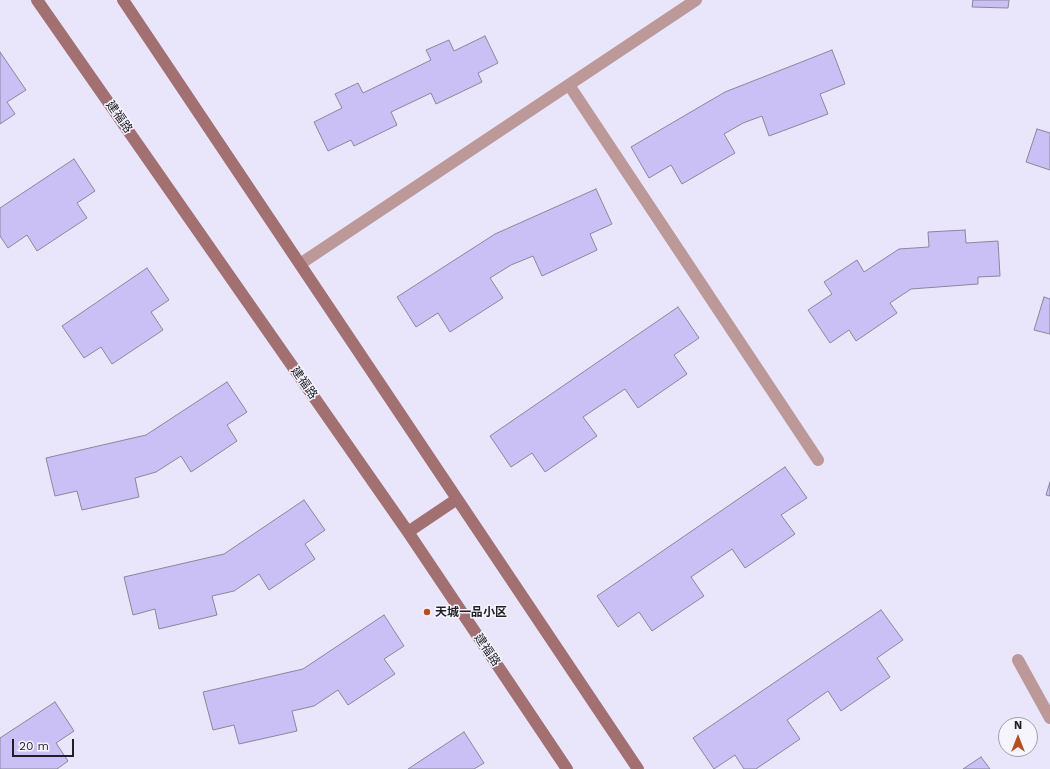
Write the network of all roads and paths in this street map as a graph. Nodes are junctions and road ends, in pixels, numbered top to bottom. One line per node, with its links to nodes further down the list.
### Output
1 (38, 0): 8 (main road, 建福路)
2 (123, 0): 5 (main road)
3 (696, 0): 4 (lane)
4 (568, 85): 5 (lane); 6 (lane)
5 (300, 264): 7 (main road)
6 (818, 460)
7 (457, 499): 8 (main road); 12 (main road)
8 (408, 532): 11 (main road, 建福路)
9 (1018, 660): 10 (lane)
10 (1050, 718)
11 (567, 769)
12 (638, 769)

